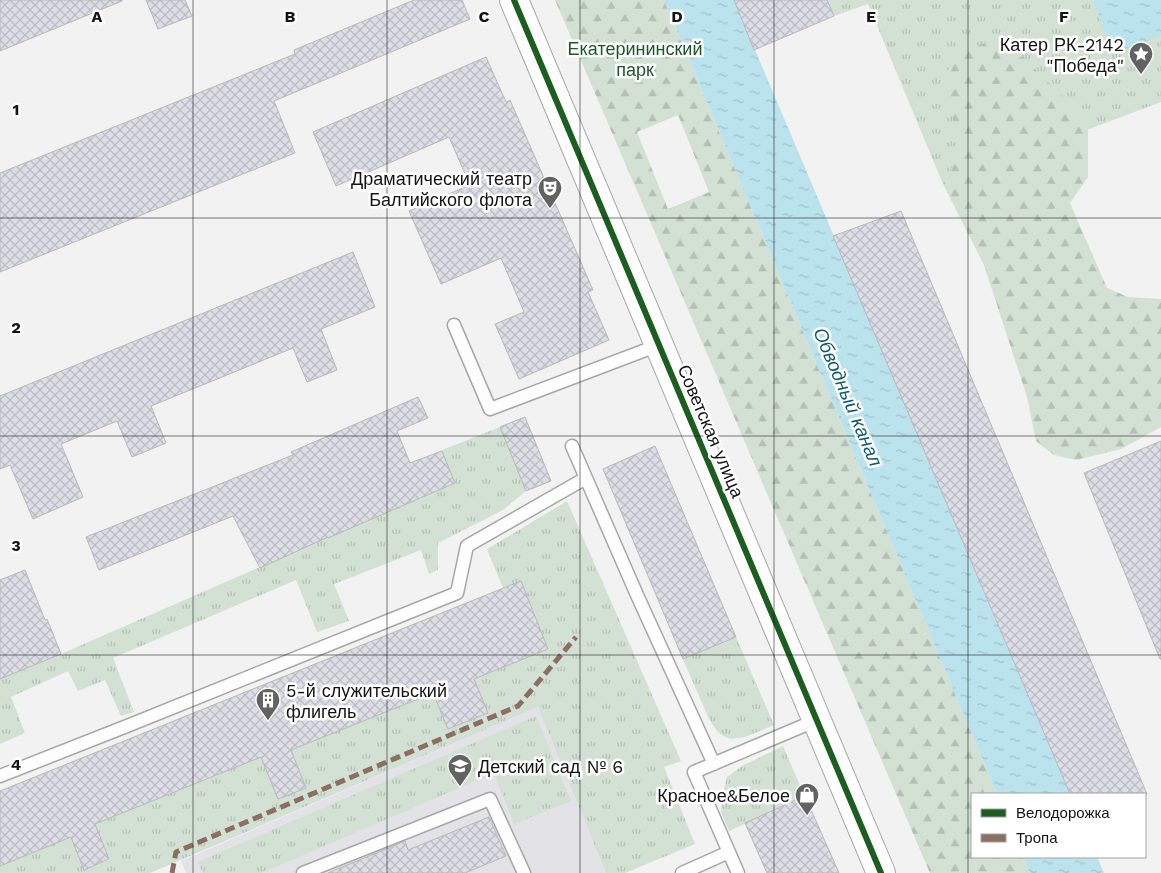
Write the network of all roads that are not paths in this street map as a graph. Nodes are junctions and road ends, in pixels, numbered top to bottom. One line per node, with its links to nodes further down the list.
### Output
1 (514, 0): 3 (street, Советская улица)
2 (454, 325): 3 (lane)
3 (659, 345): 6 (street, Советская улица)
4 (572, 446): 5 (lane)
5 (586, 478): 7 (lane); 8 (lane)
6 (817, 720): 7 (lane); 14 (street, Советская улица)
7 (714, 764): 9 (lane)
8 (0, 776)
9 (729, 852): 12 (lane); 13 (lane)
10 (303, 873): 11 (lane)
11 (524, 873)
12 (682, 873)
13 (738, 873)
14 (881, 873)

